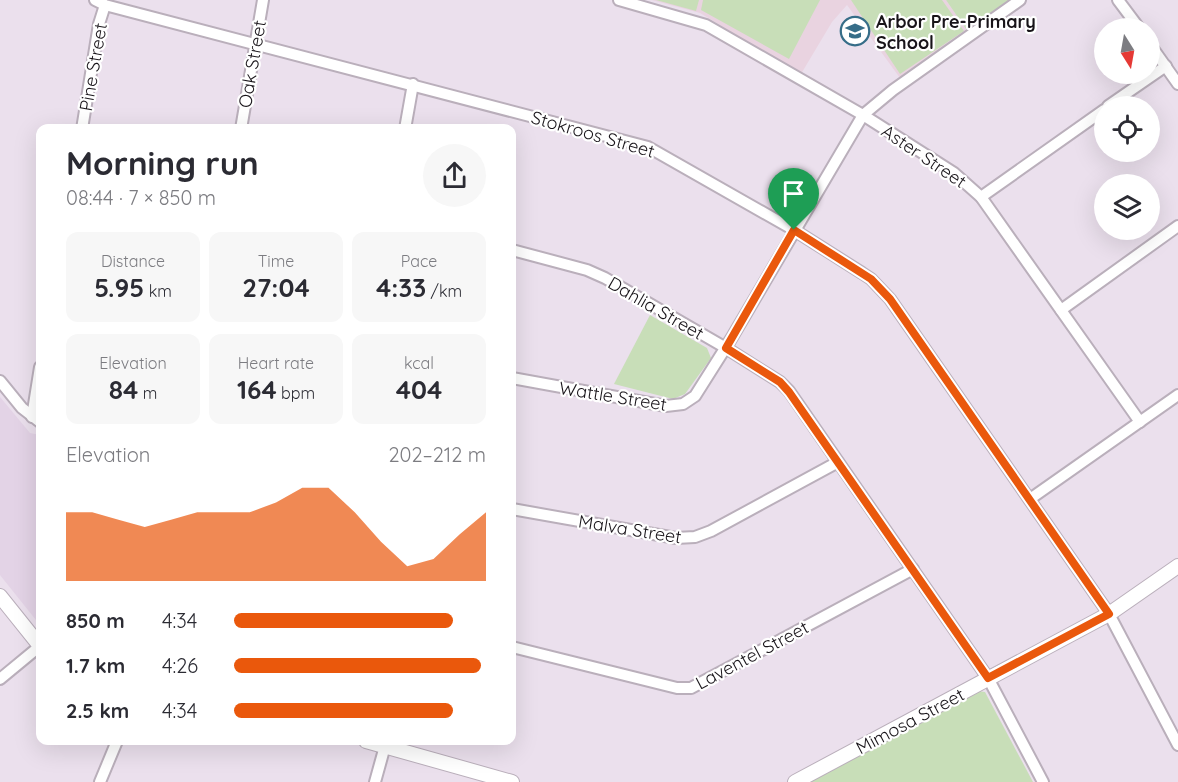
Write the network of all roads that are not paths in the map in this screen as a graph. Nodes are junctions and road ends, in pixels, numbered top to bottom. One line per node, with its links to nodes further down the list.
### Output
1 (263, 0): 7 (street, Oak Street)
2 (619, 0): 13 (street, Aster Street)
3 (1020, 0): 13 (street, Wattle Street)
4 (1118, 0): 6 (street)
5 (100, 2): 7 (street, Stokroos Street); 15 (street, Pine Street)
6 (1132, 18)
7 (256, 43): 10 (street, Stokroos Street); 16 (street, Oak Street)
8 (1160, 58): 9 (street)
9 (1166, 66): 11 (street); 12 (street)
10 (413, 84): 17 (street); 20 (street, Stokroos Street)
11 (1178, 84)
12 (1122, 96)
13 (863, 116): 18 (street, Aster Street); 20 (street, Wattle Street)
14 (1094, 117): 18 (street)
15 (83, 124)
16 (242, 124)
17 (406, 124)
18 (981, 197): 22 (street, Aster Street)
19 (1178, 226): 22 (street)
20 (794, 230): 23 (street, Wattle Street); 30 (street, Stokroos Street)
21 (516, 251): 23 (street, Dahlia Street)
22 (1061, 310): 28 (street, Aster Street)
23 (726, 348): 24 (street, Wattle Street); 29 (street, Dahlia Street)
24 (516, 379)
25 (0, 381): 27 (street)
26 (1178, 396): 28 (street)
27 (36, 419)
28 (1140, 422): 30 (street)
29 (838, 462): 31 (street, Malva Street); 33 (street, Dahlia Street)
30 (1030, 499): 35 (street, Stokroos Street)
31 (516, 511)
32 (1178, 566): 35 (street, Mimosa Street)
33 (913, 568): 37 (street, Laventel Street); 39 (street, Dahlia Street)
34 (0, 596): 36 (street)
35 (1109, 614): 39 (street, Mimosa Street); 41 (street, Stokroos Street)
36 (36, 641)
37 (516, 648)
38 (36, 649): 40 (street)
39 (988, 678): 48 (street, Mimosa Street); 49 (street, Dahlia Street)
40 (0, 679)
41 (1176, 739)
42 (115, 745): 45 (street)
43 (381, 745): 44 (street)
44 (385, 746): 46 (street); 47 (street)
45 (100, 782)
46 (375, 782)
47 (512, 782)
48 (795, 782)
49 (1043, 782)

